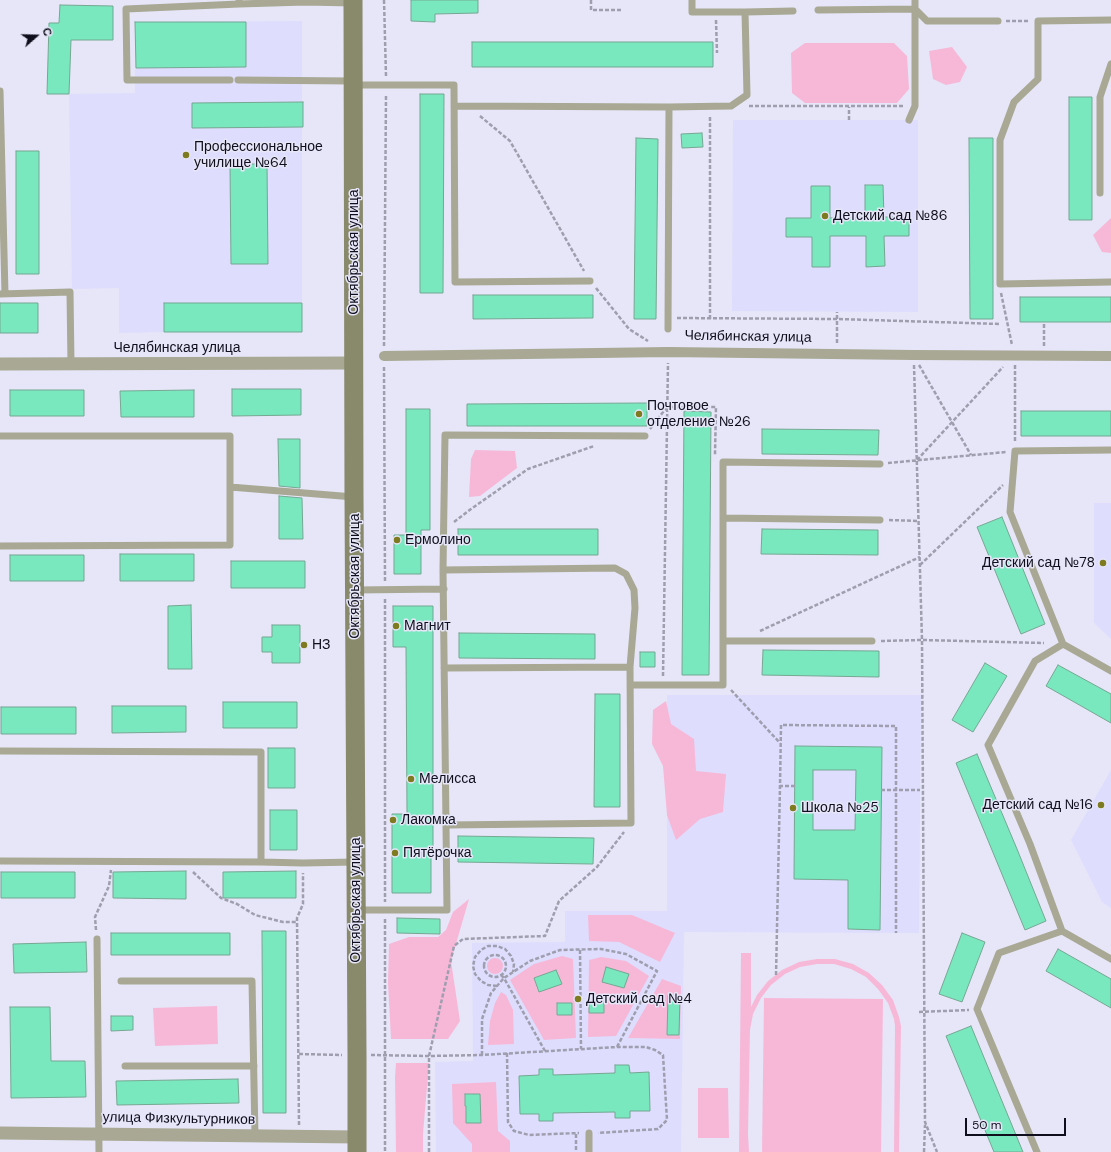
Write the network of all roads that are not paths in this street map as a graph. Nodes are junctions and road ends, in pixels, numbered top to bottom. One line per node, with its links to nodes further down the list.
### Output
1 (692, 0): 9 (lane)
2 (915, 0): 6 (lane)
3 (305, 1): 4 (lane); 5 (lane)
4 (239, 2): 13 (lane)
5 (353, 2): 15 (main road, Октябрьская улица)
6 (915, 9): 7 (lane); 11 (lane); 19 (lane)
7 (818, 10)
8 (793, 11): 9 (lane)
9 (744, 12): 18 (lane)
10 (1111, 20): 22 (lane)
11 (998, 21)
12 (1111, 64): 20 (lane)
13 (230, 80)
14 (238, 80): 15 (lane)
15 (354, 83): 17 (lane); 27 (main road, Октябрьская улица)
16 (0, 91): 23 (lane)
17 (454, 106): 18 (lane); 21 (lane)
18 (669, 107): 24 (lane)
19 (909, 120)
20 (1100, 193)
21 (590, 281)
22 (1111, 282)
23 (2, 294): 29 (lane)
24 (668, 329)
25 (384, 356): 26 (street, Челябинская улица)
26 (1111, 356)
27 (354, 363): 29 (street, Челябинская улица); 35 (main road, Октябрьская улица)
28 (0, 364): 29 (street, Челябинская улица)
29 (71, 364)
30 (647, 434): 39 (lane)
31 (0, 436): 34 (lane)
32 (1111, 450): 44 (lane)
33 (880, 464): 36 (lane)
34 (230, 487): 35 (lane); 38 (lane)
35 (354, 497): 41 (main road, Октябрьская улица)
36 (723, 518): 37 (lane); 42 (lane)
37 (880, 520)
38 (0, 546)
39 (444, 570): 40 (lane); 45 (lane)
40 (444, 589): 41 (lane); 46 (lane)
41 (355, 590): 53 (main road, Октябрьская улица)
42 (723, 641): 43 (lane); 48 (lane)
43 (872, 641)
44 (1063, 644): 47 (lane); 55 (lane)
45 (630, 667): 46 (lane); 48 (lane)
46 (444, 668): 50 (lane)
47 (1111, 671)
48 (630, 685): 50 (lane)
49 (0, 751): 52 (lane)
50 (446, 824): 54 (lane)
51 (0, 861): 52 (lane)
52 (260, 862): 53 (lane)
53 (356, 862): 54 (main road, Октябрьская улица)
54 (356, 910): 65 (main road, Октябрьская улица)
55 (1062, 930): 57 (lane); 68 (lane)
56 (97, 939): 63 (lane)
57 (1111, 958)
58 (121, 980): 60 (lane)
59 (125, 1066): 60 (lane)
60 (254, 1066): 64 (lane)
61 (0, 1133): 63 (street, улица Физкультурников)
62 (590, 1133): 67 (lane)
63 (99, 1134): 64 (street, улица Физкультурников); 66 (lane)
64 (255, 1136): 65 (street, улица Физкультурников)
65 (357, 1145)
66 (99, 1152)
67 (590, 1152)
68 (1037, 1152)

